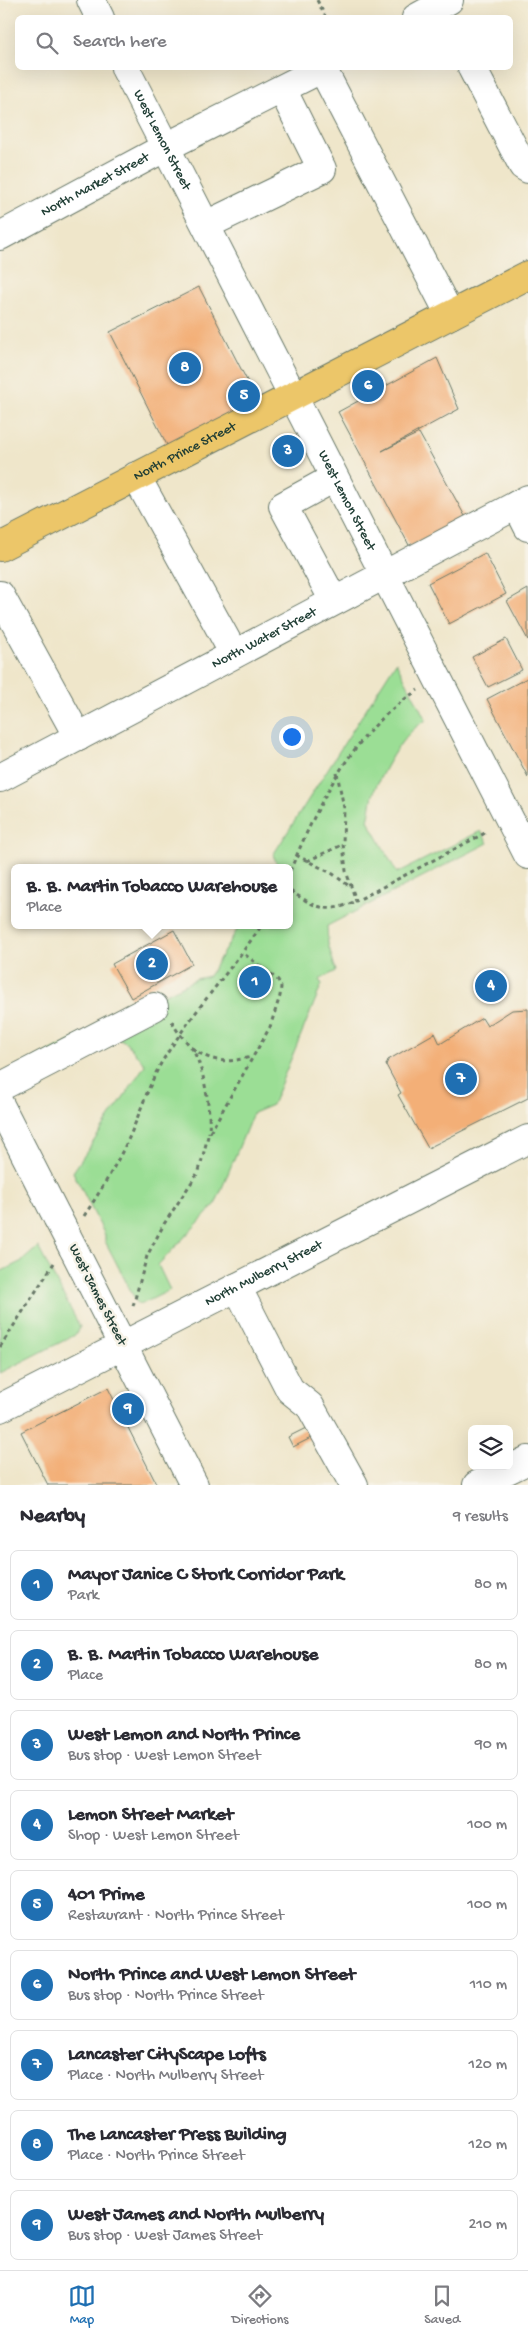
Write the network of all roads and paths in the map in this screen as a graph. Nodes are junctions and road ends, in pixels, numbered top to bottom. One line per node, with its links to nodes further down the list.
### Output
1 (91, 0): 3 (street)
2 (317, 0): 4 (path)
3 (98, 15)
4 (324, 15)
5 (126, 70): 10 (street, West Lemon Street)
6 (319, 70): 9 (street, North Market Street)
7 (324, 70): 15 (street)
8 (473, 70): 11 (street)
9 (282, 90): 10 (street, North Market Street); 12 (street)
10 (166, 147): 12 (street, West Lemon Street); 13 (street, North Market Street)
11 (528, 169)
12 (206, 225): 16 (street, West Lemon Street)
13 (0, 236)
14 (528, 275): 15 (highway, North Prince Street)
15 (450, 315): 16 (highway, North Prince Street)
16 (293, 396): 17 (highway, North Prince Street); 18 (street, West Lemon Street)
17 (136, 476): 20 (highway, North Prince Street); 24 (street)
18 (334, 478): 21 (street, West Lemon Street); 23 (street)
19 (524, 510): 21 (street, North Water Street)
20 (0, 547)
21 (384, 574): 23 (street, North Water Street); 25 (street, West Lemon Street)
22 (0, 595): 26 (street)
23 (334, 601): 24 (street, North Water Street)
24 (234, 654): 26 (street, North Water Street)
25 (437, 678): 27 (path); 29 (street, West Lemon Street)
26 (78, 737): 28 (street, North Water Street)
27 (337, 773): 30 (path); 31 (path)
28 (0, 778)
29 (508, 821): 32 (street, West Lemon Street); 37 (path)
30 (343, 844): 33 (path); 35 (path)
31 (296, 855): 33 (path); 34 (path)
32 (528, 855)
33 (307, 861): 35 (path)
34 (293, 864)
35 (350, 886): 37 (path)
36 (293, 892): 37 (path)
37 (356, 901)
38 (259, 929): 39 (path)
39 (243, 952): 41 (path); 43 (path)
40 (154, 1007): 44 (street)
41 (179, 1036): 42 (path); 48 (path)
42 (190, 1046): 43 (path); 46 (path)
43 (251, 1058): 46 (path)
44 (0, 1086)
45 (0, 1105): 48 (street, West James Street)
46 (208, 1136): 50 (path)
47 (528, 1139): 49 (street, North Mulberry Street)
48 (66, 1236): 51 (street, West James Street); 52 (path)
49 (237, 1287): 51 (street, North Mulberry Street); 56 (street)
50 (133, 1306)
51 (123, 1346): 53 (street, North Mulberry Street); 55 (street, West James Street)
52 (0, 1347)
53 (0, 1408)
54 (528, 1460): 57 (street)
55 (194, 1485)
56 (354, 1485)
57 (478, 1485)

